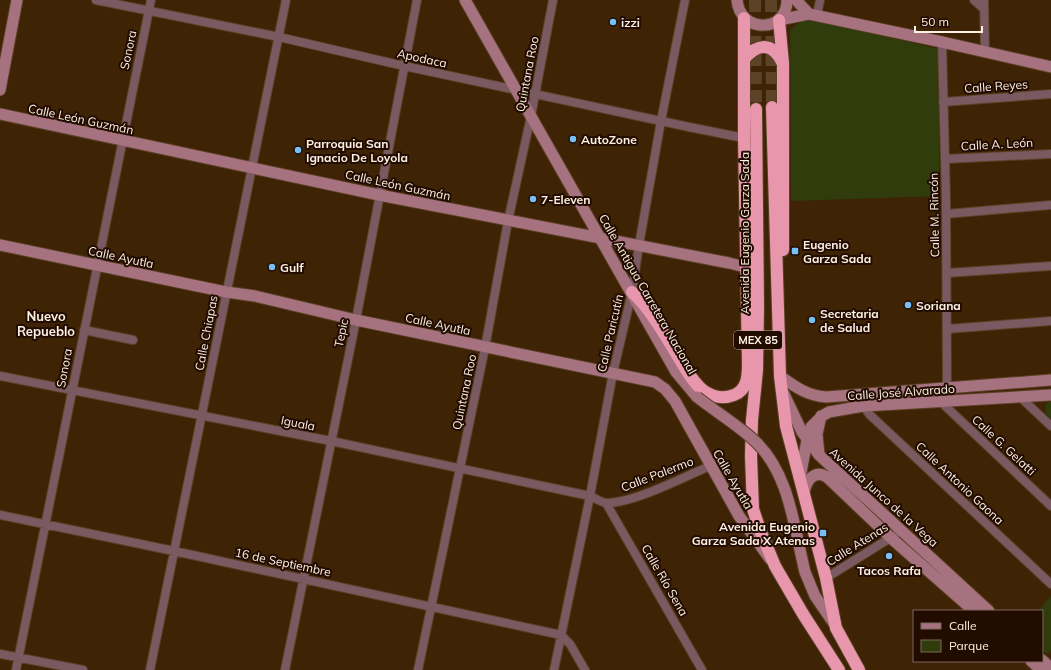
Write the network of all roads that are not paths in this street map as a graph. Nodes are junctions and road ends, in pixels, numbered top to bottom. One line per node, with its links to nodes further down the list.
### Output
1 (17, 0): 28 (street)
2 (96, 0): 17 (street, Apodaca)
3 (151, 0): 17 (street, Sonora)
4 (286, 0): 21 (street, Calle Chiapas)
5 (417, 0): 26 (street, Tepic)
6 (465, 0): 29 (street, Calle Antigua Carretera Nacional)
7 (553, 0): 30 (street, Quintana Roo)
8 (685, 0): 37 (street, Calle Paricutín)
9 (727, 0): 15 (street)
10 (787, 0): 20 (street)
11 (796, 0): 18 (street)
12 (820, 0): 18 (street)
13 (974, 0): 16 (street)
14 (984, 0): 16 (street)
15 (738, 2): 19 (street)
16 (984, 9): 23 (street)
17 (149, 11): 21 (street, Apodaca); 39 (street, Sonora)
18 (813, 15): 20 (street); 22 (street)
19 (744, 18): 20 (street); 24 (highway)
20 (779, 20): 25 (highway)
21 (279, 37): 26 (street, Apodaca); 42 (street, Calle Chiapas)
22 (942, 42): 23 (street); 32 (street, Calle M. Rincón)
23 (985, 52): 27 (street)
24 (744, 59): 25 (highway); 38 (highway)
25 (783, 63): 54 (highway)
26 (404, 66): 29 (street, Apodaca); 43 (street, Tepic)
27 (1051, 67)
28 (0, 90)
29 (517, 90): 30 (street, Apodaca); 36 (street, Calle Antigua Carretera Nacional)
30 (535, 94): 36 (street, Quintana Roo); 37 (street, Apodaca)
31 (1051, 94): 32 (street, Calle Reyes)
32 (943, 102): 41 (street, Calle M. Rincón)
33 (772, 107): 54 (highway, MEX 85)
34 (756, 109): 57 (highway, Avenida Eugenio Garza Sada / MEX 85)
35 (0, 114): 39 (street, Calle León Guzmán)
36 (531, 116): 46 (street, Quintana Roo); 47 (street, Calle Antigua Carretera Nacional)
37 (661, 121): 38 (street, Apodaca); 49 (street, Calle Paricutín)
38 (744, 138): 52 (highway)
39 (122, 141): 42 (street, Calle León Guzmán); 50 (street, Sonora)
40 (1051, 154): 41 (street, Calle A. León)
41 (945, 159): 45 (street, Calle M. Rincón)
42 (253, 168): 43 (street, Calle León Guzmán); 55 (street, Calle Chiapas)
43 (380, 195): 46 (street, Calle León Guzmán); 58 (street, Tepic)
44 (1051, 206): 45 (street)
45 (946, 214): 53 (street, Calle M. Rincón)
46 (508, 221): 47 (street, Calle León Guzmán); 64 (street, Quintana Roo)
47 (600, 237): 49 (street, Calle León Guzmán); 56 (street, Calle Antigua Carretera Nacional)
48 (0, 245): 50 (street, Calle Ayutla)
49 (639, 245): 52 (street, Calle León Guzmán); 56 (street, Calle Paricutín)
50 (97, 265): 55 (street, Calle Ayutla); 61 (street, Sonora)
51 (1051, 266): 53 (street)
52 (746, 271): 57 (highway); 65 (highway)
53 (946, 273): 60 (street, Calle M. Rincón)
54 (777, 282): 68 (highway, MEX 85)
55 (226, 292): 58 (street, Calle Ayutla); 80 (street, Calle Chiapas)
56 (632, 292): 65 (highway); 66 (street, Calle Paricutín); 105 (street, Calle Antigua Carretera Nacional, bridge)
57 (758, 306): 62 (highway, Avenida Eugenio Garza Sada / MEX 85)
58 (356, 320): 64 (street, Calle Ayutla); 84 (street, Tepic)
59 (1051, 321): 60 (street)
60 (947, 329): 71 (street, Calle M. Rincón)
61 (84, 330): 63 (street); 73 (street, Sonora)
62 (758, 337): 65 (highway); 98 (highway, Avenida Eugenio Garza Sada / MEX 85)
63 (133, 340)
64 (485, 348): 66 (street, Calle Ayutla); 87 (street, Quintana Roo)
65 (748, 352)
66 (613, 373): 86 (street, Calle Ayutla); 90 (street, Calle Paricutín)
67 (0, 376): 73 (street, Iguala)
68 (780, 376): 72 (highway, MEX 85); 74 (street, Calle José Alvarado)
69 (1051, 380): 70 (street, Calle José Alvarado)
70 (987, 385): 71 (street, Calle José Alvarado); 77 (street)
71 (947, 387): 74 (street, Calle José Alvarado)
72 (781, 388): 83 (street, Avenida Junco de la Vega); 88 (highway, MEX 85)
73 (72, 389): 80 (street, Iguala); 94 (street, Sonora)
74 (859, 395): 79 (street, Calle Antonio Gaona)
75 (1051, 395): 76 (street, Calle José Alvarado)
76 (1020, 397): 77 (street, Calle José Alvarado); 82 (street)
77 (987, 399): 78 (street, Calle José Alvarado)
78 (941, 402): 79 (street, Calle José Alvarado); 92 (street, Calle G. Gelatti)
79 (863, 406): 81 (street, Calle José Alvarado); 101 (street, Calle Antonio Gaona)
80 (202, 416): 84 (street, Iguala); 97 (street, Calle Chiapas)
81 (822, 416): 83 (street); 85 (street)
82 (1051, 426)
83 (807, 440): 85 (street, Avenida Junco de la Vega); 88 (street)
84 (331, 441): 87 (street, Iguala); 100 (street, Tepic)
85 (819, 455): 95 (street, Avenida Junco de la Vega)
86 (710, 466): 91 (street, Calle Palermo); 98 (street, Calle Ayutla)
87 (460, 469): 90 (street, Iguala); 102 (street, Quintana Roo)
88 (800, 479): 89 (highway, MEX 85)
89 (804, 493): 96 (street, Avenida Junco de la Vega); 99 (highway, MEX 85)
90 (590, 496): 91 (street); 106 (street, Calle Paricutín)
91 (606, 503): 118 (street, Calle Río Sena)
92 (1051, 506)
93 (0, 515): 94 (street, 16 de Septiembre)
94 (45, 524): 97 (street, 16 de Septiembre); 108 (street, Sonora)
95 (902, 531): 96 (street, Calle Atenas); 104 (street, Avenida Junco de la Vega)
96 (891, 538): 99 (street, Calle Atenas); 103 (street, Avenida Junco de la Vega)
97 (174, 550): 100 (street, 16 de Septiembre); 113 (street, Calle Chiapas)
98 (775, 566): 119 (highway, Avenida Eugenio Garza Sada / MEX 85)
99 (826, 578): 105 (highway, MEX 85)
100 (303, 579): 102 (street, 16 de Septiembre); 114 (street, Tepic)
101 (1051, 584)
102 (432, 608): 106 (street, 16 de Septiembre); 115 (street, Quintana Roo)
103 (973, 610)
104 (988, 610)
105 (836, 628): 120 (highway, MEX 85)
106 (561, 635): 116 (street, Calle Paricutín); 117 (street)
107 (0, 654): 108 (street)
108 (18, 658): 111 (street, Sonora); 112 (street)
109 (1037, 664): 110 (street)
110 (1051, 668)
111 (16, 670)
112 (83, 670)
113 (150, 670)
114 (285, 670)
115 (418, 670)
116 (554, 670)
117 (585, 670)
118 (702, 670)
119 (838, 670)
120 (859, 670)

